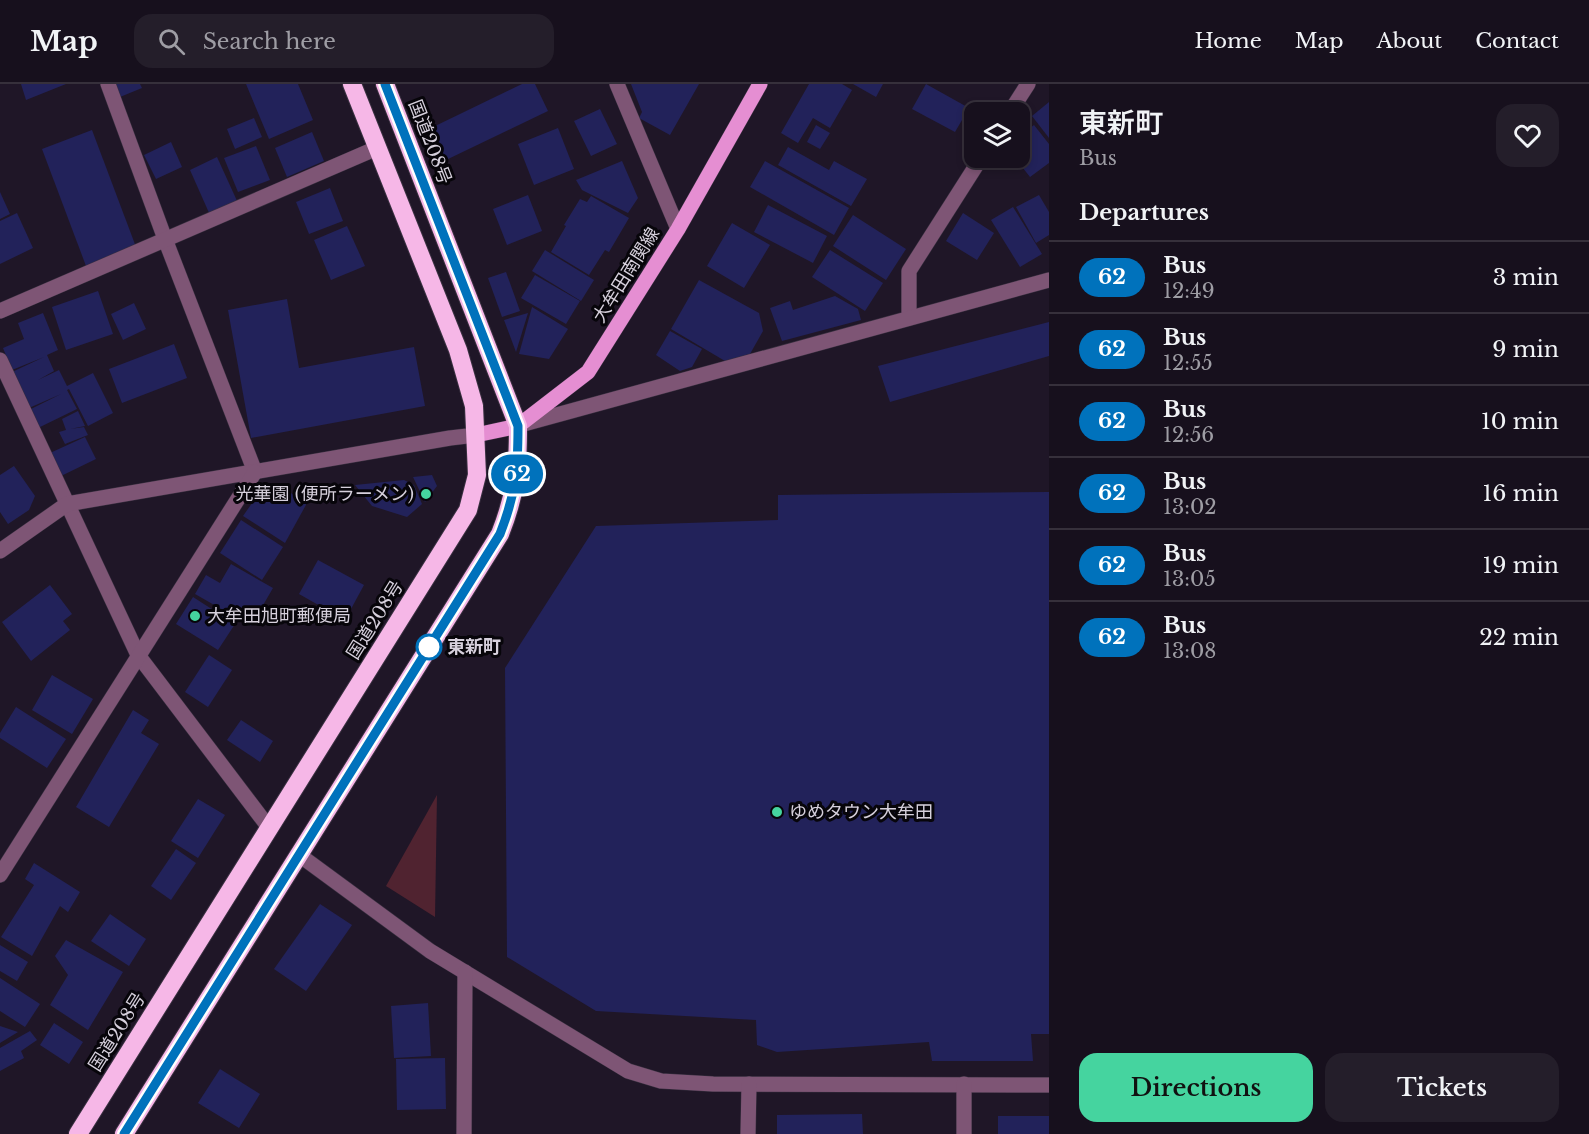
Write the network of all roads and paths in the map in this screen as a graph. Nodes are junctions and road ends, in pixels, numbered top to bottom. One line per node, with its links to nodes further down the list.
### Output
1 (108, 84): 11 (street)
2 (352, 84): 8 (highway, 国道208号)
3 (385, 84): 16 (highway, 国道208号)
4 (617, 84): 10 (street)
5 (760, 84): 10 (main road, 大牟田南関線)
6 (1028, 84): 7 (street)
7 (1016, 102)
8 (377, 148): 11 (street); 17 (highway, 国道208号)
9 (975, 168): 14 (street)
10 (678, 229): 16 (main road, 大牟田南関線)
11 (165, 239): 13 (street); 18 (street)
12 (1049, 280): 14 (street)
13 (0, 310)
14 (909, 318): 16 (street)
15 (0, 360): 19 (street)
16 (518, 426): 17 (main road, 大牟田南関線); 23 (highway, 国道208号)
17 (476, 435): 18 (street); 22 (highway, 国道208号)
18 (255, 472): 19 (street); 21 (street)
19 (67, 504): 20 (street); 21 (street)
20 (0, 551)
21 (138, 655): 22 (street); 24 (street)
22 (270, 829): 29 (highway, 国道208号)
23 (298, 854): 25 (street); 30 (highway, 国道208号)
24 (0, 875)
25 (465, 972): 26 (street); 31 (street)
26 (749, 1084): 27 (street); 32 (street)
27 (964, 1084): 28 (street); 33 (street)
28 (1049, 1085)
29 (78, 1134)
30 (124, 1134)
31 (464, 1134)
32 (748, 1134)
33 (964, 1134)

